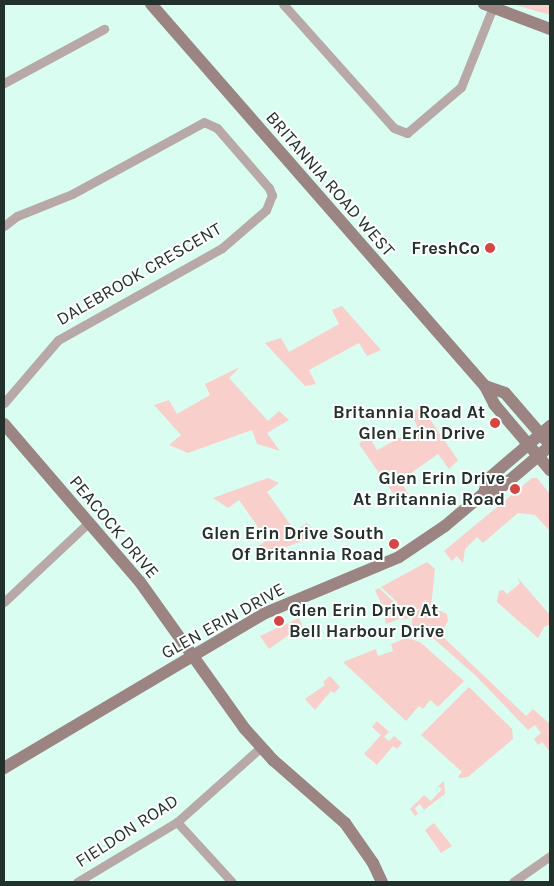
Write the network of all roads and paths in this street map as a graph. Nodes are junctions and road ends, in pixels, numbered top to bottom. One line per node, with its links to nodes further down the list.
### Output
1 (151, 4): 8 (street, BRITANNIA ROAD WEST)
2 (283, 4): 3 (street)
3 (489, 6): 5 (street)
4 (104, 29): 6 (street)
5 (550, 29)
6 (4, 83)
7 (4, 226): 9 (street, DALEBROOK CRESCENT)
8 (485, 386): 11 (street, BRITANNIA ROAD WEST); 12 (street, BRITANNIA ROAD WEST)
9 (4, 403)
10 (4, 424): 17 (street, PEACOCK DRIVE)
11 (545, 430): 12 (street, GLEN ERIN DRIVE); 13 (street, BRITANNIA ROAD WEST)
12 (529, 444): 14 (street, BRITANNIA ROAD WEST); 16 (street, GLEN ERIN DRIVE)
13 (550, 446): 14 (street, GLEN ERIN DRIVE)
14 (538, 456): 15 (street, BRITANNIA ROAD WEST); 16 (street, GLEN ERIN DRIVE)
15 (550, 470)
16 (484, 492): 19 (street, GLEN ERIN DRIVE)
17 (88, 523): 18 (street); 19 (street, PEACOCK DRIVE)
18 (4, 602)
19 (191, 657): 20 (street, PEACOCK DRIVE); 21 (street, GLEN ERIN DRIVE)
20 (260, 748): 22 (street, FIELDON ROAD); 26 (street, PEACOCK DRIVE)
21 (4, 768)
22 (177, 822): 24 (street, FIELDON ROAD); 25 (street)
23 (550, 856): 27 (street)
24 (77, 882)
25 (232, 882)
26 (382, 882)
27 (513, 882)

